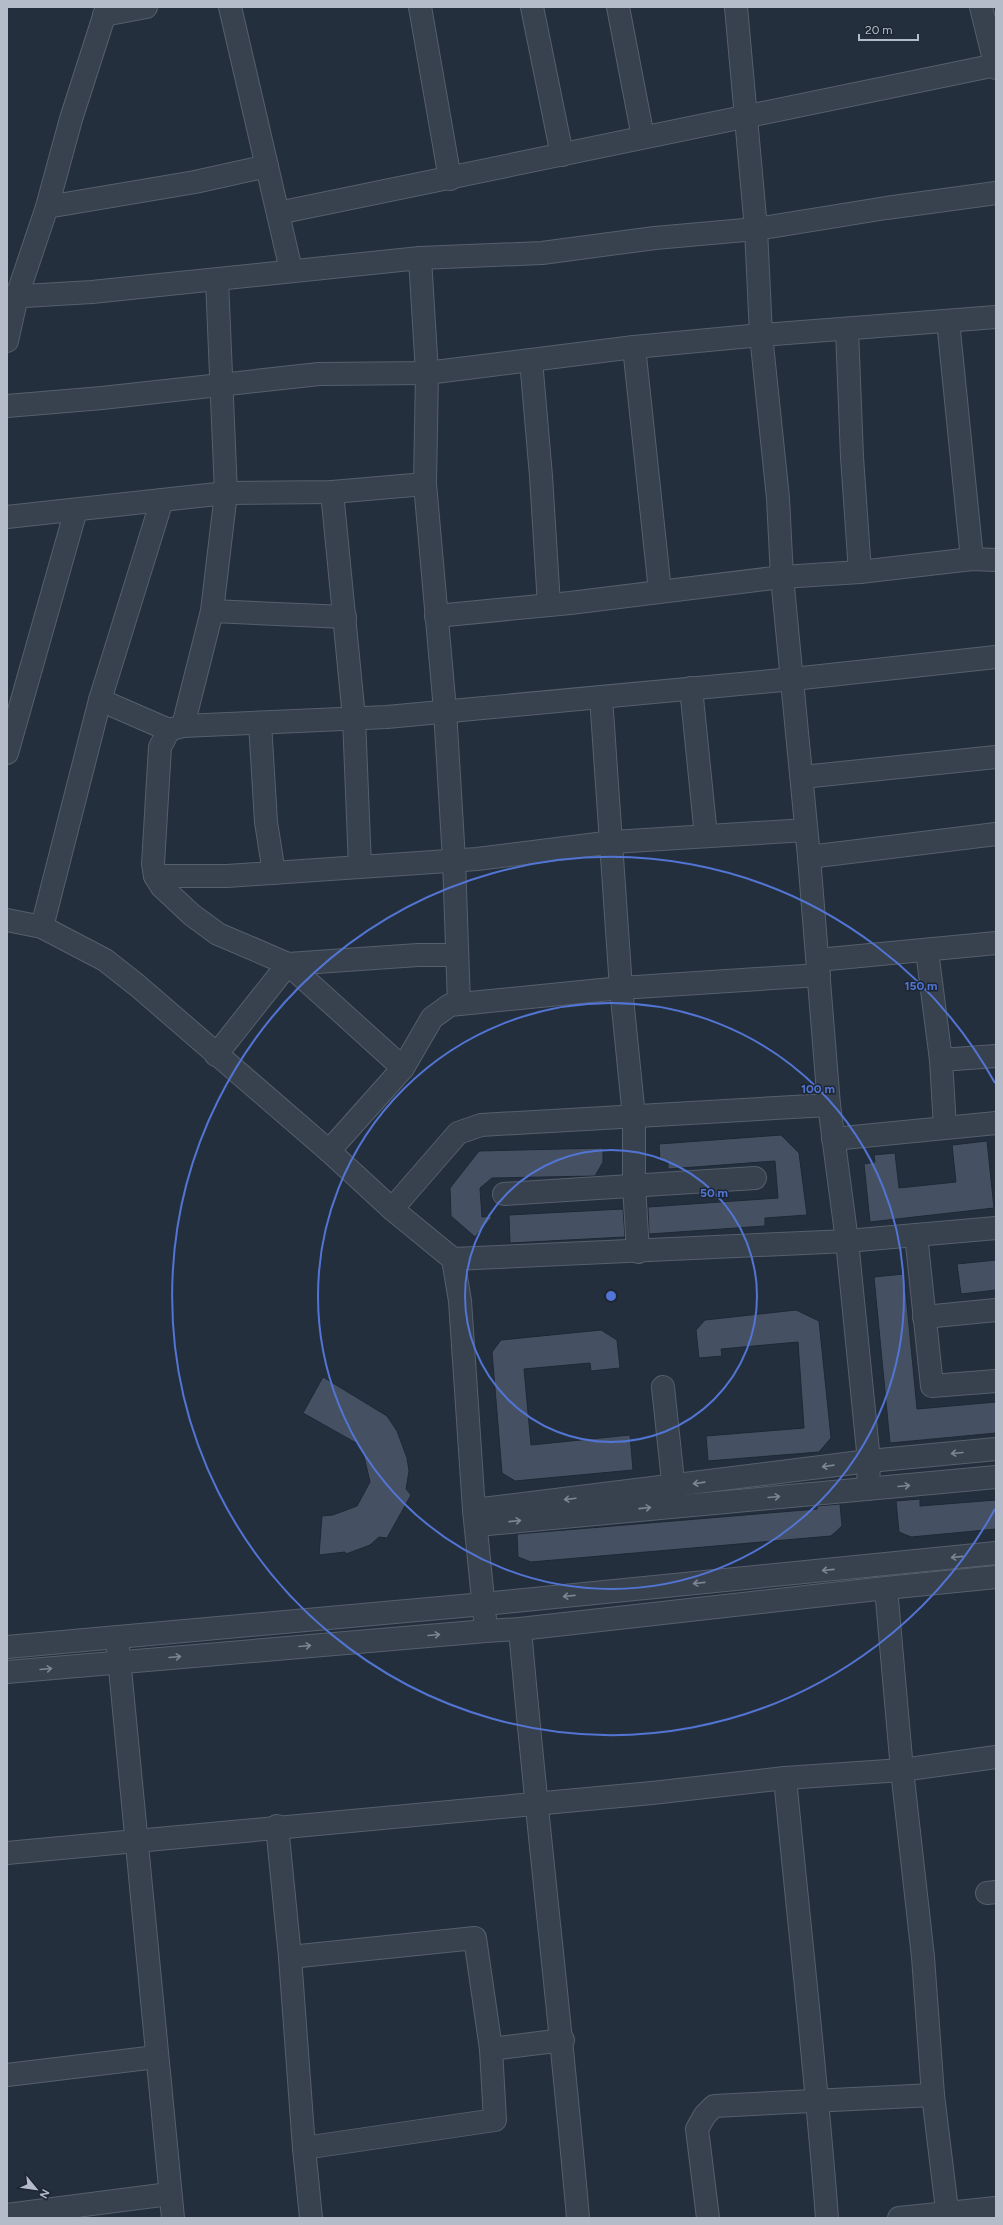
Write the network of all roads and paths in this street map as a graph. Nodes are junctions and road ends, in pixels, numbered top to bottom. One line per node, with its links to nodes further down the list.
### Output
1 (146, 7): 8 (street)
2 (230, 7): 13 (street)
3 (420, 7): 14 (street)
4 (532, 7): 12 (street)
5 (618, 7): 11 (street)
6 (736, 7): 10 (street)
7 (981, 7): 9 (street)
8 (105, 11): 16 (street)
9 (996, 66): 10 (street)
10 (746, 117): 11 (street); 18 (street)
11 (643, 137): 12 (street)
12 (562, 155): 14 (street)
13 (267, 166): 16 (street); 17 (street)
14 (450, 179): 17 (street)
15 (996, 193): 18 (street)
16 (47, 207): 22 (street)
17 (278, 213): 20 (street)
18 (756, 229): 19 (street); 26 (street)
19 (420, 258): 20 (street); 30 (street)
20 (291, 270): 21 (street)
21 (217, 280): 22 (street); 31 (street)
22 (12, 297): 27 (street)
23 (996, 317): 24 (street)
24 (948, 321): 25 (street); 39 (street)
25 (847, 330): 26 (street); 41 (street)
26 (760, 335): 28 (street); 42 (street)
27 (7, 341)
28 (634, 347): 29 (street); 43 (street)
29 (531, 360): 30 (street); 44 (street)
30 (427, 373): 31 (street); 33 (street)
31 (221, 384): 32 (street); 35 (street)
32 (7, 406)
33 (425, 484): 34 (street); 46 (street)
34 (332, 492): 35 (street); 47 (street)
35 (226, 493): 36 (street); 45 (street)
36 (162, 500): 37 (street); 52 (street)
37 (76, 510): 38 (street); 57 (street)
38 (7, 517)
39 (972, 559): 40 (street); 41 (street)
40 (996, 560)
41 (860, 572): 42 (street)
42 (782, 576): 43 (street); 49 (street)
43 (660, 591): 44 (street)
44 (549, 605): 46 (street)
45 (212, 611): 47 (street); 56 (street)
46 (436, 616): 53 (street)
47 (345, 617): 54 (street)
48 (996, 657): 49 (street)
49 (793, 679): 50 (street); 59 (street)
50 (691, 688): 51 (street); 62 (street)
51 (601, 697): 53 (street); 63 (street)
52 (100, 700): 56 (street); 70 (street)
53 (445, 710): 54 (street); 65 (street)
54 (354, 718): 55 (street); 66 (street)
55 (260, 723): 56 (street); 67 (street)
56 (176, 728): 68 (street)
57 (7, 753)
58 (996, 757): 59 (street)
59 (802, 777): 60 (street)
60 (806, 830): 62 (street); 64 (street)
61 (996, 834): 64 (street)
62 (706, 836): 63 (street)
63 (613, 842): 65 (street); 76 (street)
64 (809, 857): 75 (street)
65 (454, 860): 66 (street); 73 (street)
66 (360, 867): 67 (street)
67 (274, 873): 68 (street)
68 (154, 876): 74 (street)
69 (7, 920): 70 (street)
70 (42, 927): 78 (street)
71 (996, 943): 72 (street)
72 (927, 951): 75 (street); 80 (street)
73 (457, 955): 74 (street); 77 (street)
74 (288, 964): 78 (street); 81 (street)
75 (819, 968): 76 (street); 82 (street)
76 (621, 988): 77 (street); 83 (street)
77 (459, 1004): 81 (street)
78 (216, 1055): 87 (street)
79 (996, 1056): 80 (street)
80 (941, 1060): 85 (street)
81 (403, 1068): 87 (street)
82 (829, 1105): 83 (street); 86 (street)
83 (634, 1117): 89 (street); 91 (street)
84 (996, 1122): 85 (street)
85 (945, 1127): 86 (street)
86 (833, 1139): 94 (street)
87 (328, 1151): 91 (street)
88 (755, 1178): 89 (street)
89 (634, 1185): 90 (street); 95 (street)
90 (504, 1194)
91 (392, 1209): 96 (street)
92 (996, 1228): 93 (street)
93 (916, 1235): 94 (street); 98 (street)
94 (848, 1241): 95 (street); 102 (street)
95 (638, 1252): 96 (street)
96 (453, 1259): 106 (street)
97 (996, 1310): 98 (street)
98 (924, 1317): 99 (street)
99 (996, 1381)
100 (664, 1388): 105 (street)
101 (996, 1450): 102 (street, one-way to 102)
102 (869, 1461): 104 (street); 105 (street, one-way to 105)
103 (996, 1477): 104 (street, one-way to 103)
104 (868, 1489): 105 (street, one-way to 104)
105 (675, 1496): 106 (street)
106 (475, 1518): 110 (street)
107 (996, 1553): 110 (street, one-way to 110)
108 (996, 1577): 109 (street)
109 (886, 1588): 111 (street); 118 (street)
110 (484, 1604): 112 (street); 113 (street)
111 (520, 1629): 112 (street); 120 (street)
112 (486, 1630): 115 (street, one-way to 112)
113 (117, 1636): 114 (street); 115 (street)
114 (7, 1647)
115 (118, 1662): 116 (street, one-way to 115); 122 (street)
116 (7, 1672)
117 (996, 1757): 118 (street)
118 (902, 1770): 119 (street); 129 (street)
119 (785, 1778): 120 (street); 130 (street)
120 (536, 1804): 121 (street); 125 (street)
121 (277, 1826): 122 (street); 124 (street)
122 (136, 1839): 123 (street); 127 (street)
123 (7, 1853)
124 (290, 1957): 126 (street); 131 (street)
125 (562, 2040): 126 (street); 138 (street)
126 (491, 2049): 131 (street)
127 (156, 2057): 128 (street); 132 (street)
128 (7, 2075)
129 (933, 2095): 130 (street); 134 (street)
130 (818, 2102): 139 (street); 140 (street)
131 (304, 2148): 137 (street)
132 (169, 2194): 135 (street); 136 (street)
133 (996, 2208): 134 (street)
134 (947, 2215): 141 (street)
135 (17, 2216)
136 (173, 2218)
137 (311, 2218)
138 (578, 2218)
139 (708, 2218)
140 (827, 2218)
141 (899, 2218)

